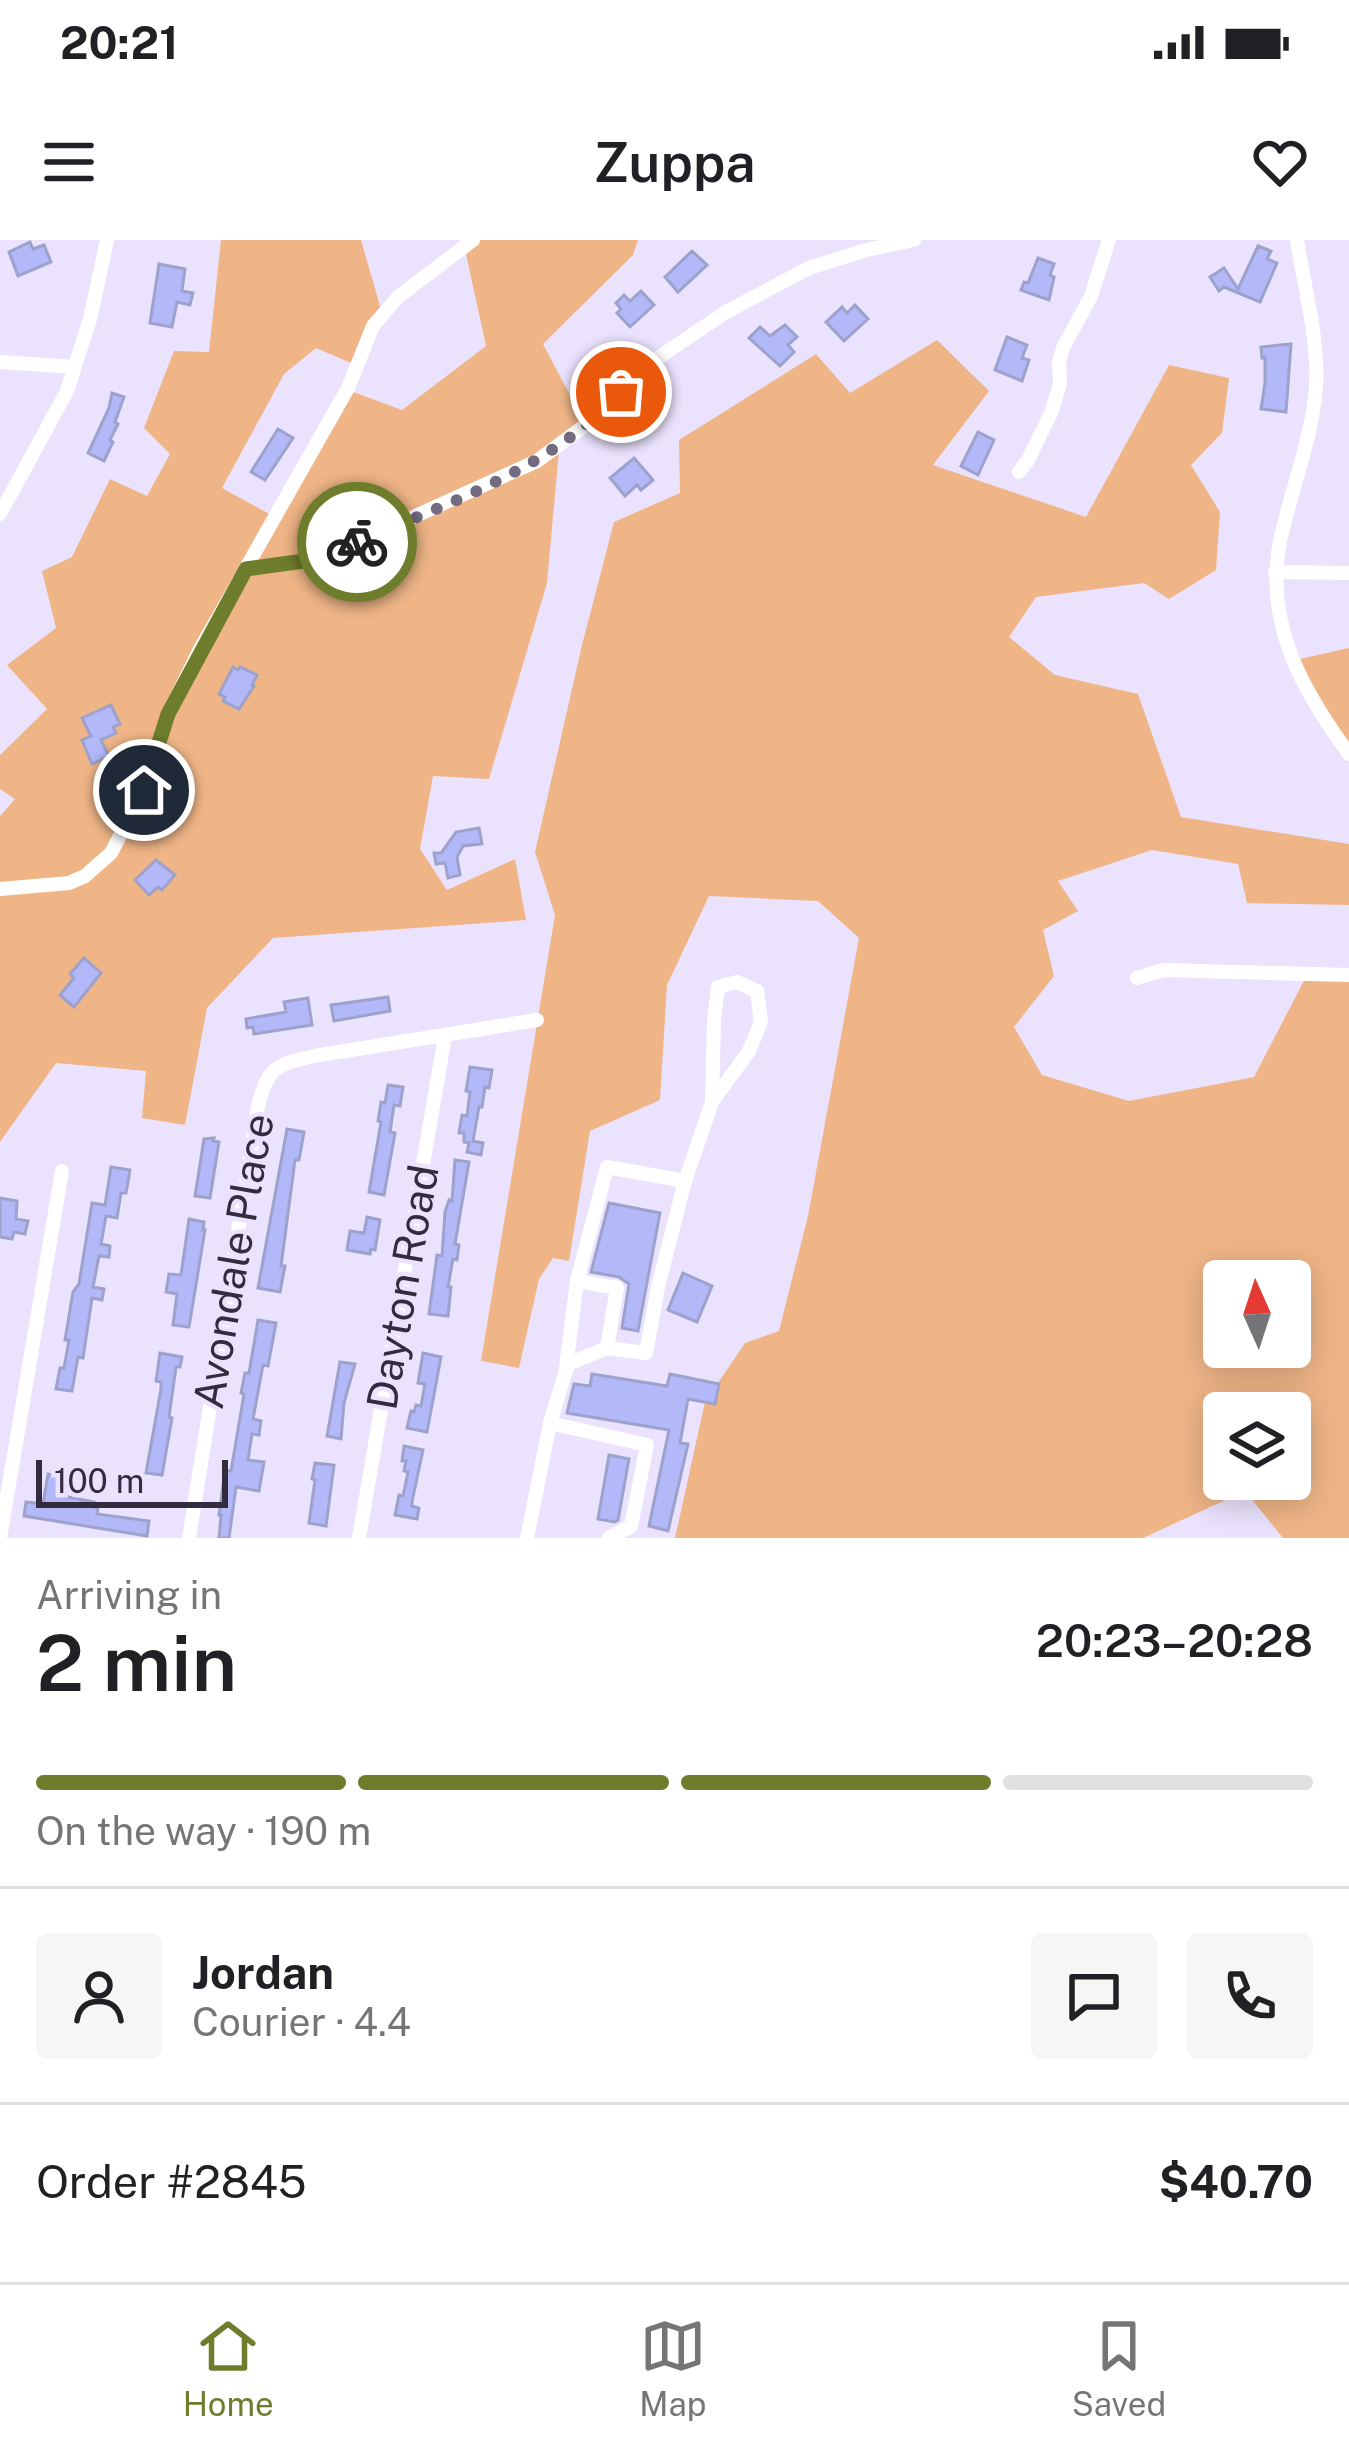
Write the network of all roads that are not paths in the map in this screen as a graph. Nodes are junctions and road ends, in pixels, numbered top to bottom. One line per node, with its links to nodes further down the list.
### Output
1 (107, 240): 7 (street)
2 (473, 240): 10 (street)
3 (914, 240): 10 (street)
4 (1109, 240): 8 (street)
5 (1297, 240): 11 (street)
6 (0, 362): 7 (street)
7 (75, 367): 9 (street)
8 (1019, 472)
9 (0, 514)
10 (246, 569): 14 (street)
11 (1275, 572): 12 (street); 13 (street)
12 (1349, 573)
13 (1349, 754)
14 (0, 889)
15 (1349, 975): 16 (street)
16 (1137, 979)
17 (537, 1020): 18 (street)
18 (445, 1036): 27 (street, Avondale Place); 28 (street, Dayton Road)
19 (712, 1102): 19 (street); 21 (street)
20 (62, 1172): 26 (street)
21 (685, 1180): 22 (street); 23 (street)
22 (578, 1281): 23 (street); 24 (street)
23 (607, 1348): 24 (street)
24 (566, 1367): 25 (street)
25 (550, 1423): 29 (street); 30 (street)
26 (0, 1538)
27 (189, 1538)
28 (359, 1538)
29 (527, 1538)
30 (609, 1538)

